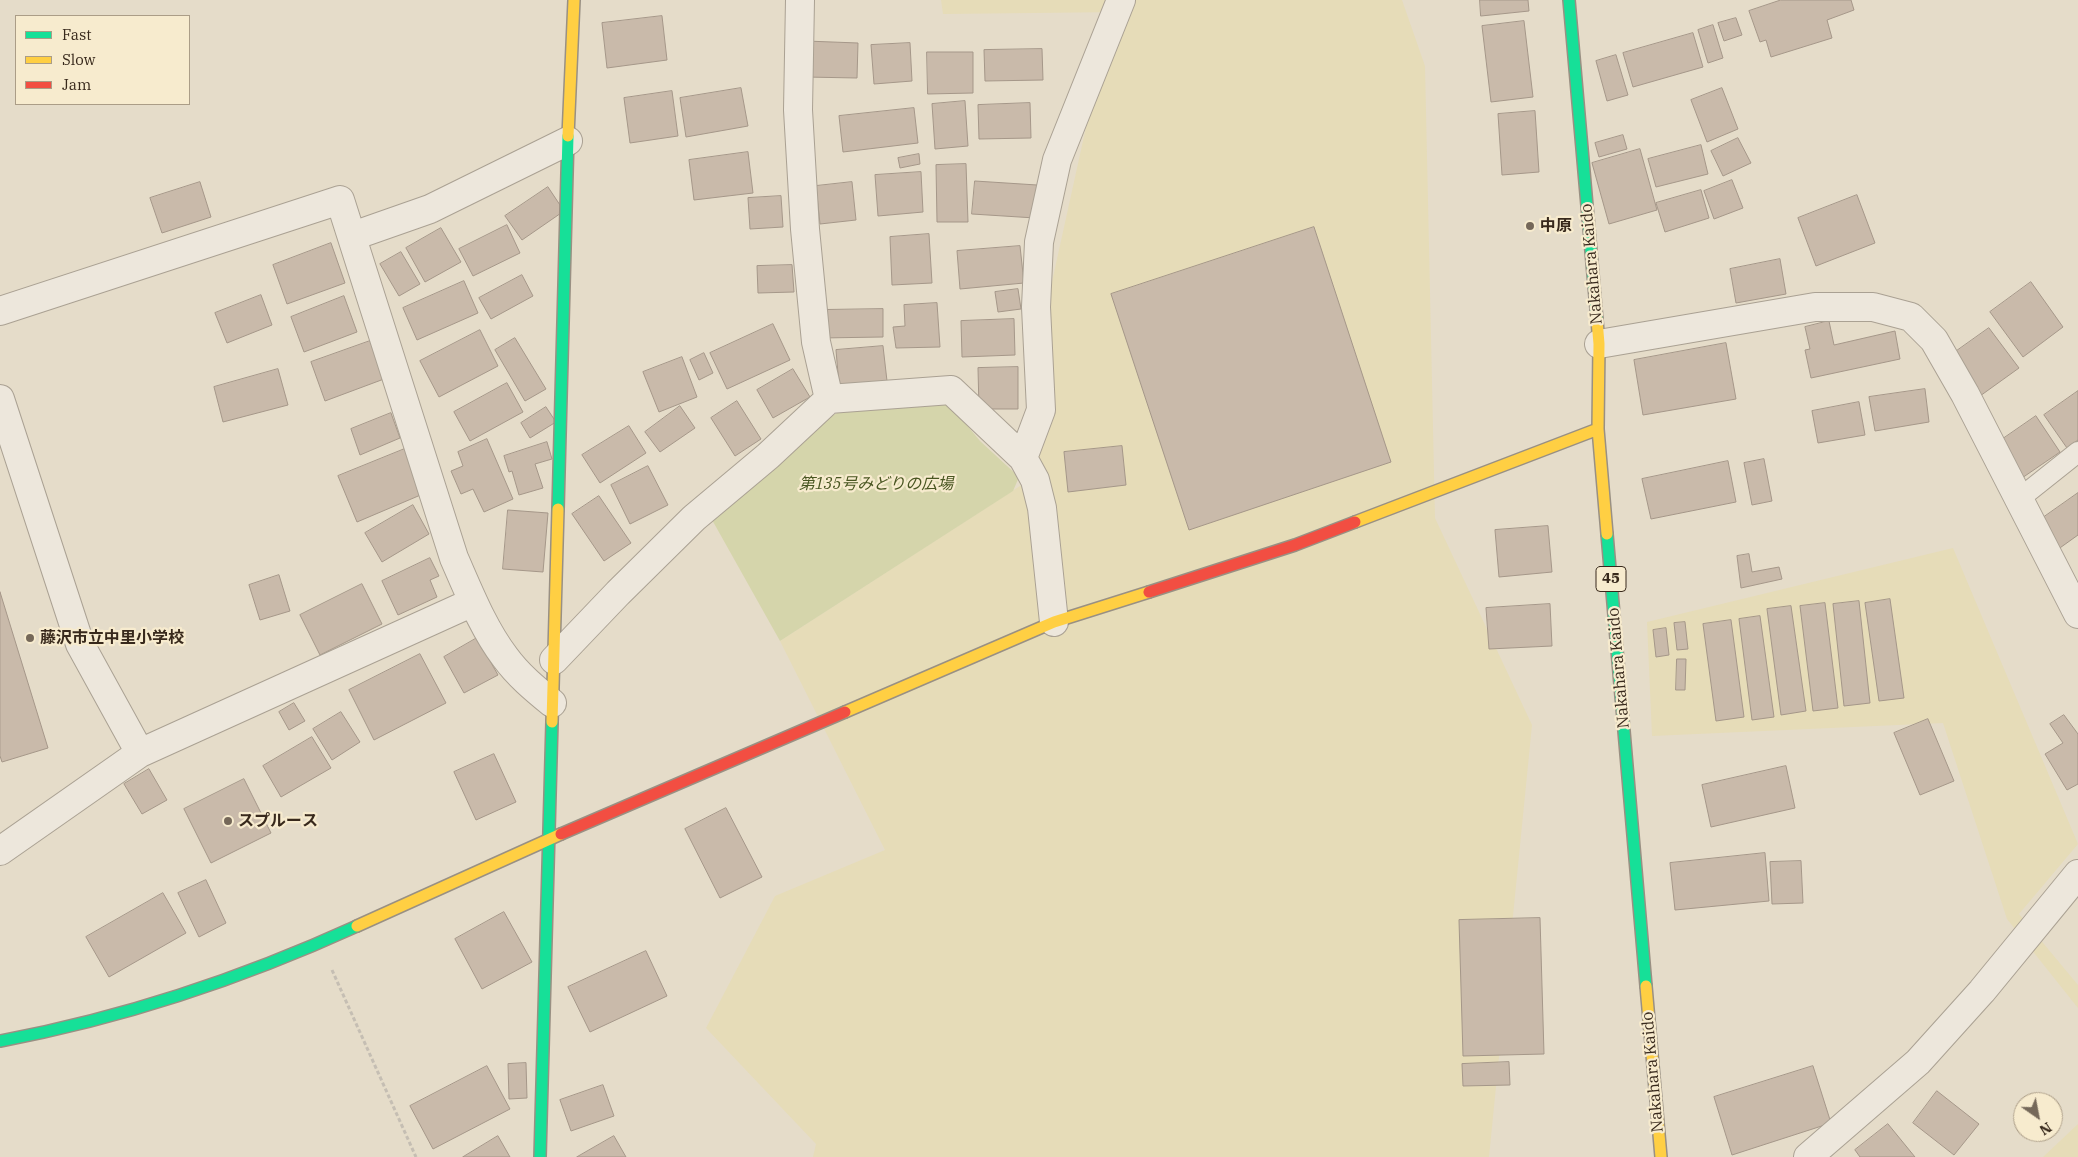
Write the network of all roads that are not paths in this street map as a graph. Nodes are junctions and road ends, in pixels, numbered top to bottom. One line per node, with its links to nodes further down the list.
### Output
1 (574, 0): 5 (street)
2 (800, 0): 10 (street)
3 (1120, 0): 13 (street)
4 (1569, 0): 8 (street, Nakahara Kaido / 45)
5 (568, 141): 6 (street); 18 (street)
6 (353, 236): 7 (street); 15 (street)
7 (0, 311)
8 (1599, 344): 11 (street, Nakahara Kaido / 45); 14 (street)
9 (0, 398): 20 (street)
10 (829, 399): 13 (street); 18 (street)
11 (1598, 429): 17 (street); 26 (street, Nakahara Kaido / 45)
12 (2078, 452): 14 (lane)
13 (1023, 458): 17 (street)
14 (2019, 499): 16 (street)
15 (473, 602): 19 (street); 20 (street)
16 (2078, 614)
17 (1054, 622): 21 (street)
18 (554, 660): 19 (street)
19 (552, 703): 21 (street)
20 (140, 753): 22 (street)
21 (548, 840): 24 (street); 25 (street)
22 (0, 851)
23 (2078, 874): 27 (street)
24 (0, 1041)
25 (540, 1157)
26 (1661, 1157)
27 (1808, 1157)

